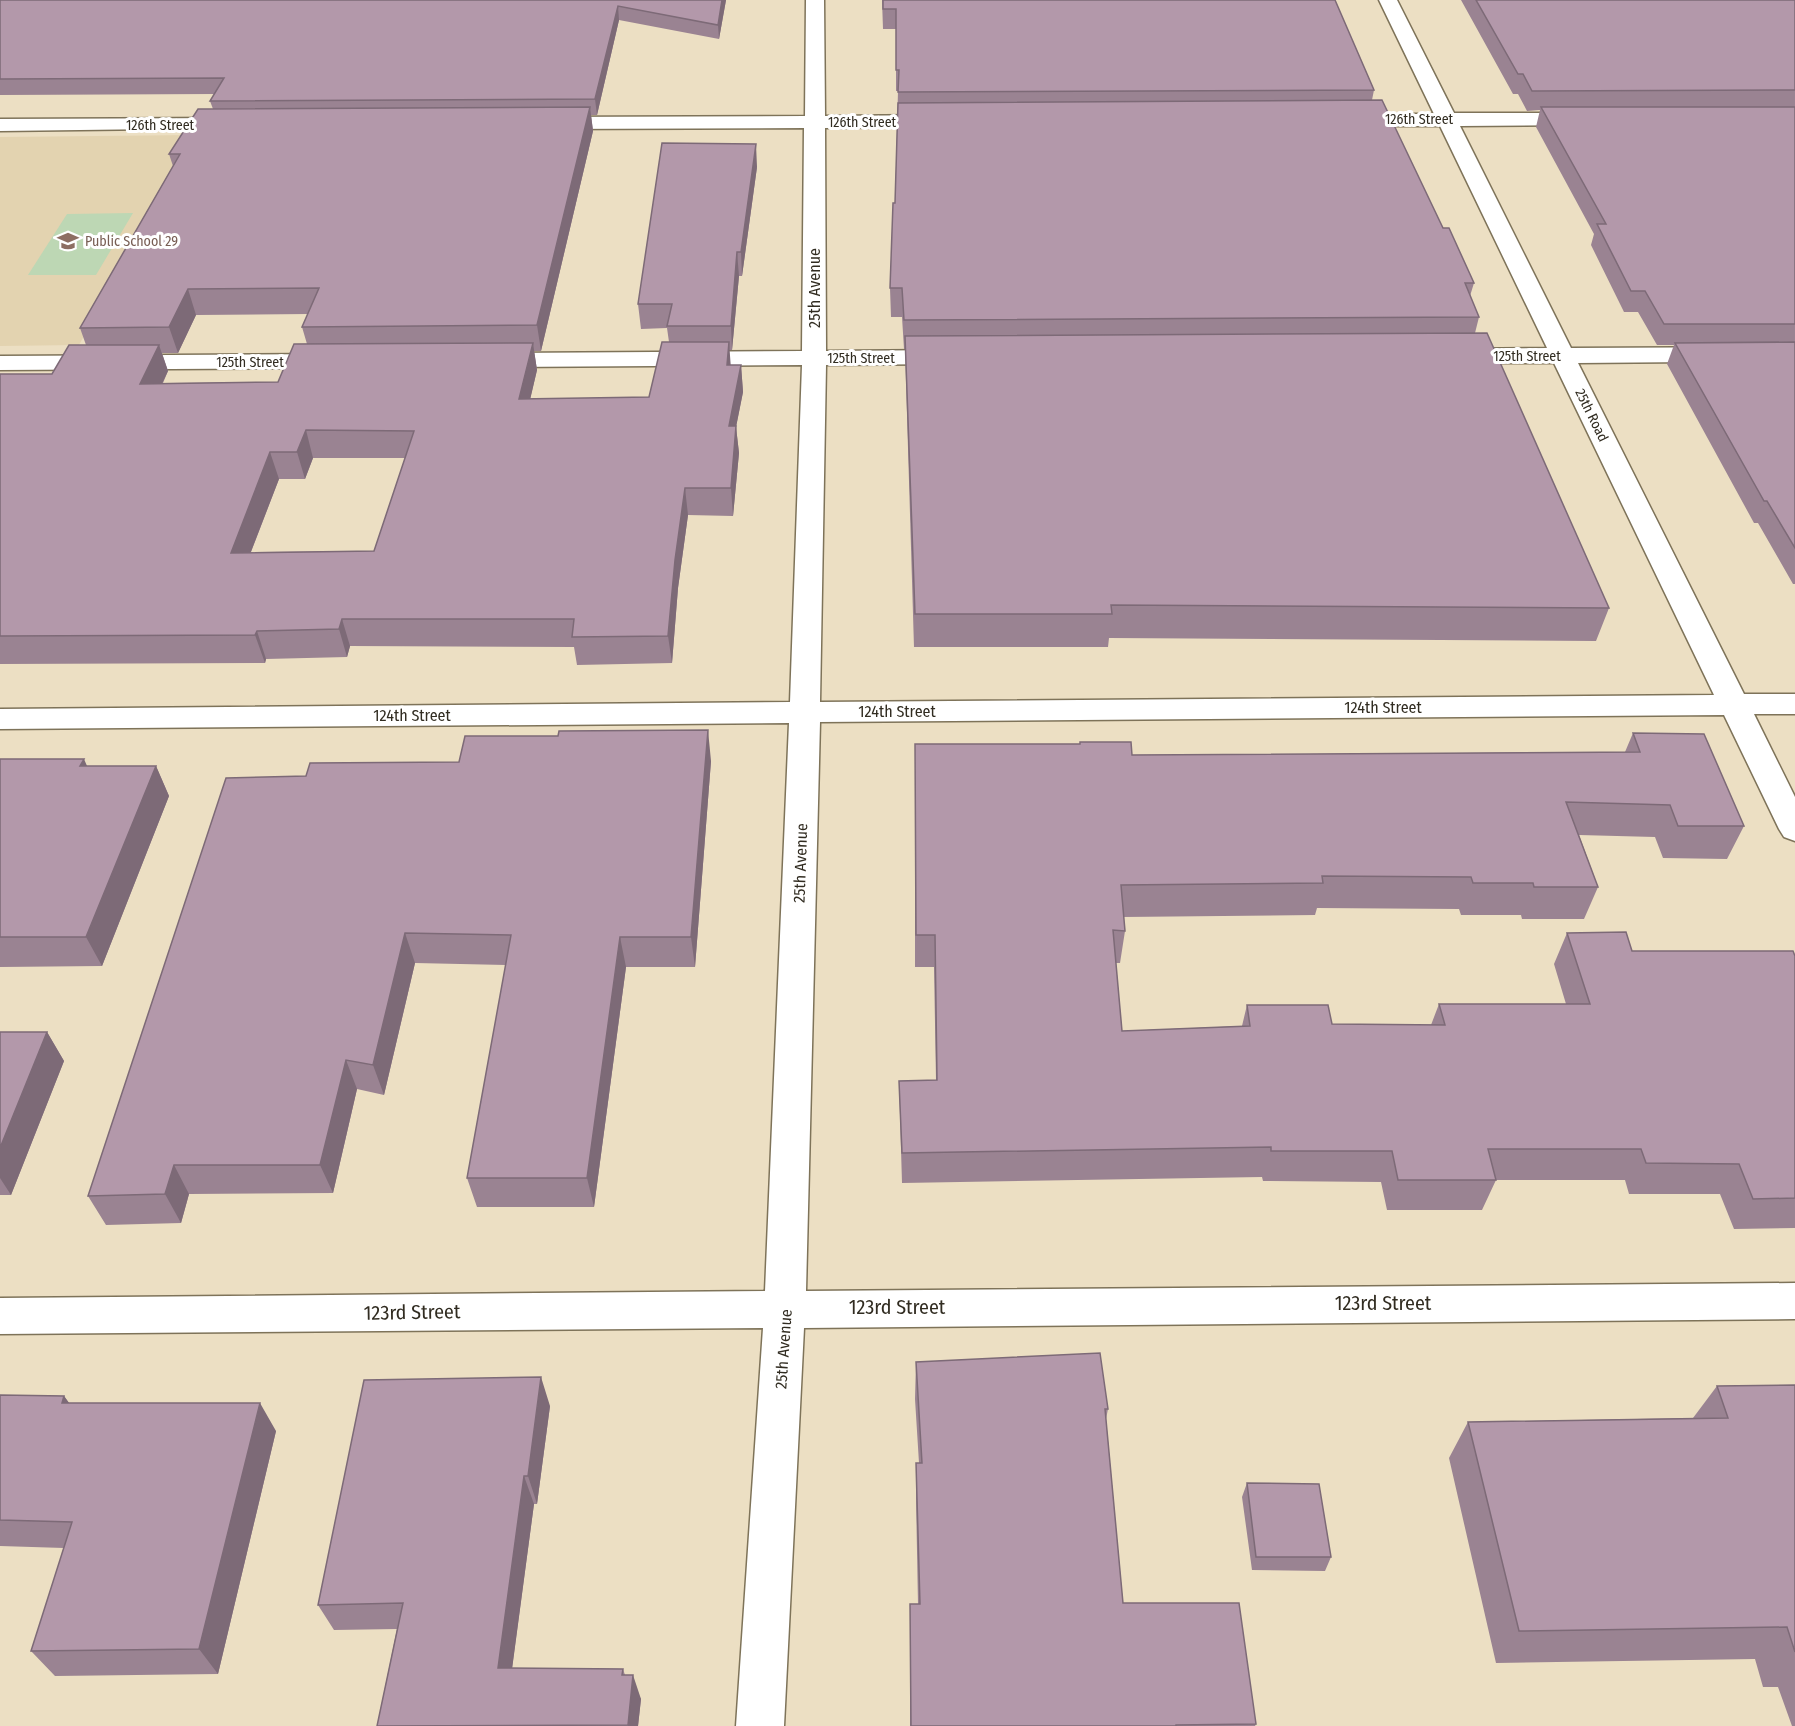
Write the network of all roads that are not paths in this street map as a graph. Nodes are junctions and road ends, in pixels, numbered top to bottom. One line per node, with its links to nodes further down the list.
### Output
1 (815, 0): 7 (street, 25th Avenue)
2 (1388, 0): 3 (street, 25th Road)
3 (1447, 119): 4 (street, 126th Street); 5 (street, 126th Street); 13 (street, 25th Road)
4 (1597, 119)
5 (1329, 120)
6 (962, 121): 7 (street, 126th Street)
7 (815, 122): 8 (street, 126th Street); 15 (street, 25th Avenue)
8 (534, 123)
9 (249, 124): 10 (street, 126th Street)
10 (0, 125)
11 (1795, 354): 13 (street, 125th Street)
12 (1429, 356): 13 (street, 125th Street)
13 (1562, 356): 20 (street, 25th Road)
14 (977, 357): 15 (street, 125th Street)
15 (814, 358): 16 (street, 125th Street); 21 (street, 25th Avenue)
16 (474, 360)
17 (355, 361): 18 (street, 125th Street)
18 (0, 363)
19 (1795, 704): 20 (street, 124th Street)
20 (1734, 705): 21 (street, 124th Street); 23 (street, 25th Road)
21 (805, 712): 22 (street, 124th Street); 25 (street, 25th Avenue)
22 (0, 719)
23 (1795, 830)
24 (1795, 1301): 25 (street, 123rd Street)
25 (785, 1308): 26 (street, 123rd Street); 27 (street, 25th Avenue)
26 (0, 1316)
27 (760, 1726)

